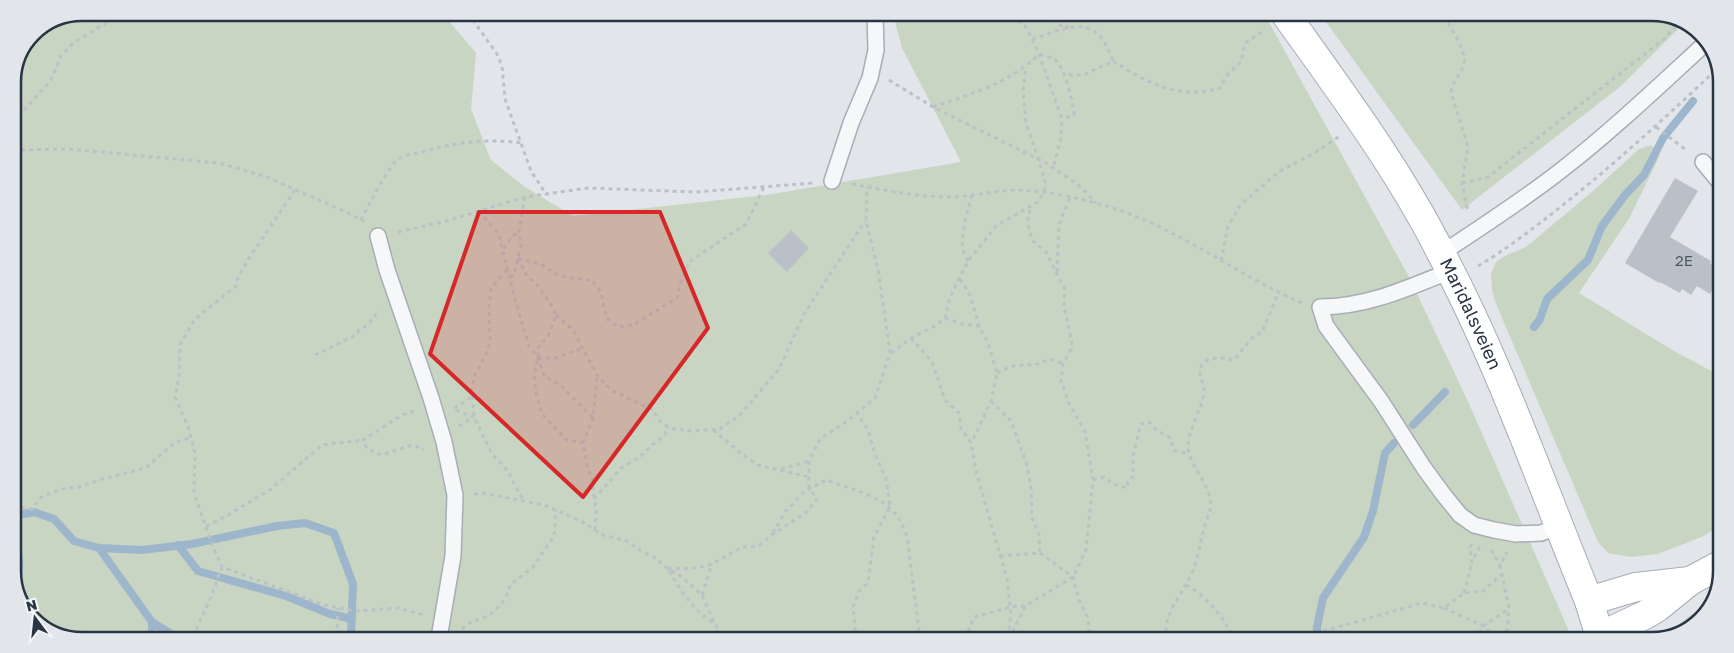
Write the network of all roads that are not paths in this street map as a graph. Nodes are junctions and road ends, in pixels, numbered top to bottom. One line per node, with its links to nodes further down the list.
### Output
1 (875, 21): 6 (lane)
2 (1277, 21): 8 (street, Maridalsveien)
3 (1701, 47): 8 (lane)
4 (1703, 162): 5 (lane)
5 (1713, 174)
6 (832, 181)
7 (378, 236): 13 (lane)
8 (1446, 262): 9 (street, Maridalsveien); 9 (lane)
9 (1559, 526): 12 (street, Maridalsveien)
10 (1713, 569): 11 (street)
11 (1690, 581): 12 (street); 15 (street)
12 (1589, 601): 14 (street, Maridalsveien)
13 (440, 632)
14 (1598, 632)
15 (1612, 632)

